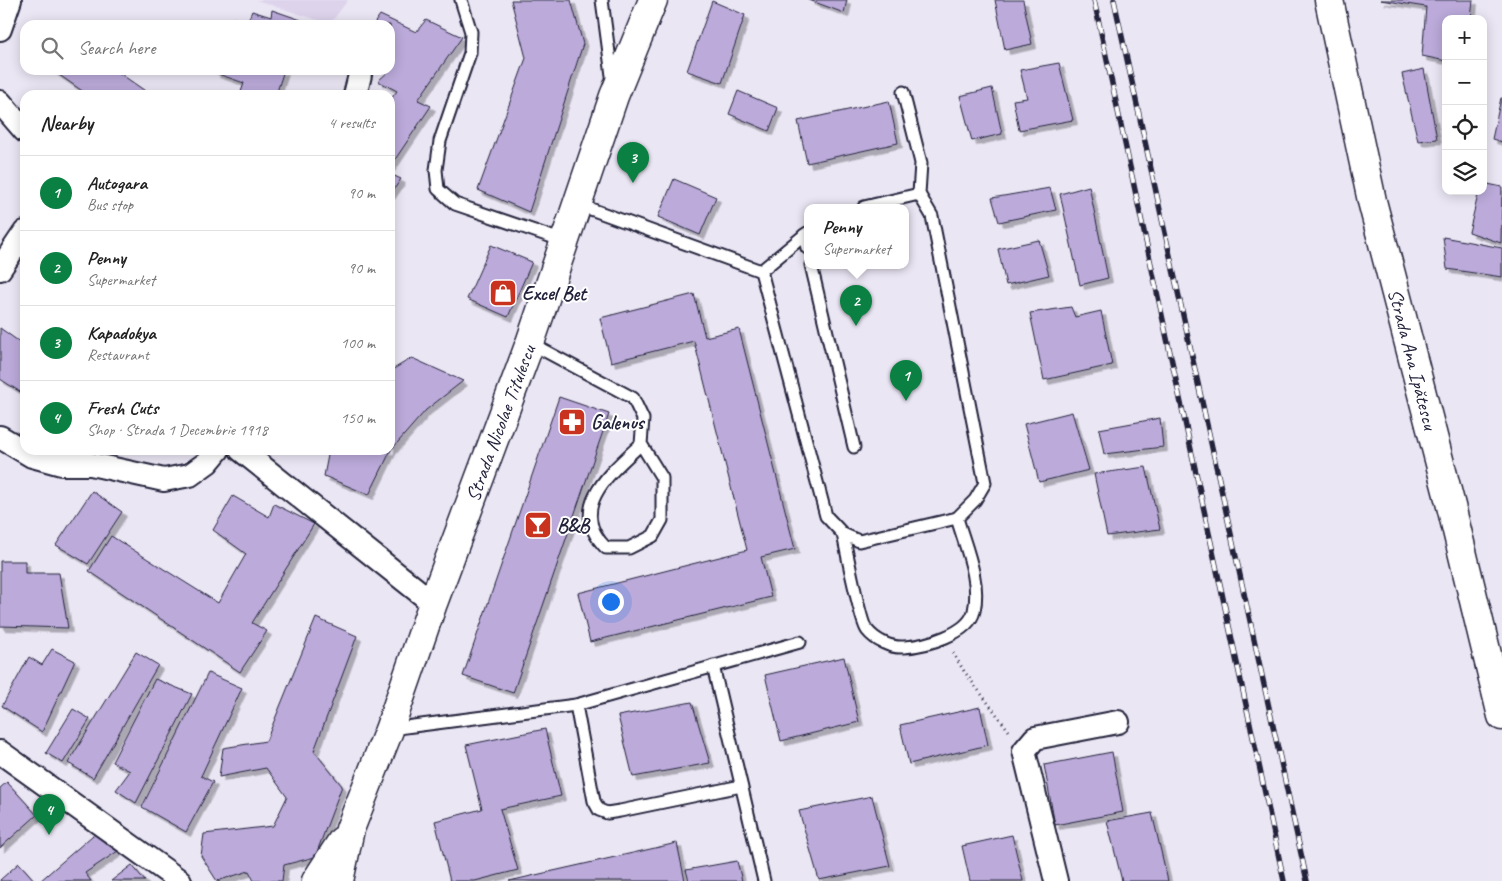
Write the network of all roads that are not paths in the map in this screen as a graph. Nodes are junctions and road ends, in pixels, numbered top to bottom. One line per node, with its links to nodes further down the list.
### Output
1 (10, 0): 6 (street)
2 (461, 0): 16 (lane)
3 (602, 0): 8 (lane)
4 (1329, 0): 34 (main road, Strada Ana Ipătescu)
5 (649, 5): 8 (main road, Strada Nicolae Titulescu)
6 (0, 29)
7 (903, 92): 11 (lane)
8 (614, 96): 12 (main road, Strada Nicolae Titulescu)
9 (0, 102): 10 (street)
10 (20, 125)
11 (919, 194): 13 (lane); 28 (lane)
12 (576, 204): 16 (main road, Strada Nicolae Titulescu); 19 (lane)
13 (877, 204)
14 (804, 236): 19 (lane)
15 (20, 239): 17 (street)
16 (564, 241): 20 (main road, Strada Nicolae Titulescu)
17 (0, 269)
18 (812, 269): 23 (lane)
19 (760, 271): 29 (lane)
20 (530, 343): 22 (lane); 30 (main road, Strada Nicolae Titulescu)
21 (0, 437): 24 (street)
22 (641, 444): 22 (lane)
23 (854, 446)
24 (20, 449)
25 (30, 455): 26 (street)
26 (214, 455)
27 (247, 455): 30 (street)
28 (957, 518): 29 (lane); 29 (lane)
29 (843, 534)
30 (433, 602): 36 (main road, Strada Nicolae Titulescu)
31 (800, 642): 32 (lane)
32 (713, 666): 33 (lane); 38 (lane)
33 (576, 705): 36 (lane); 38 (lane)
34 (1502, 716)
35 (1118, 722): 44 (street)
36 (389, 730): 39 (main road, Strada Nicolae Titulescu)
37 (0, 752): 40 (street)
38 (741, 786): 43 (lane)
39 (350, 829): 41 (main road, Strada Nicolae Titulescu); 42 (main road, Strada Nicolae Titulescu)
40 (180, 881)
41 (316, 881)
42 (340, 881)
43 (764, 881)
44 (1056, 881)

